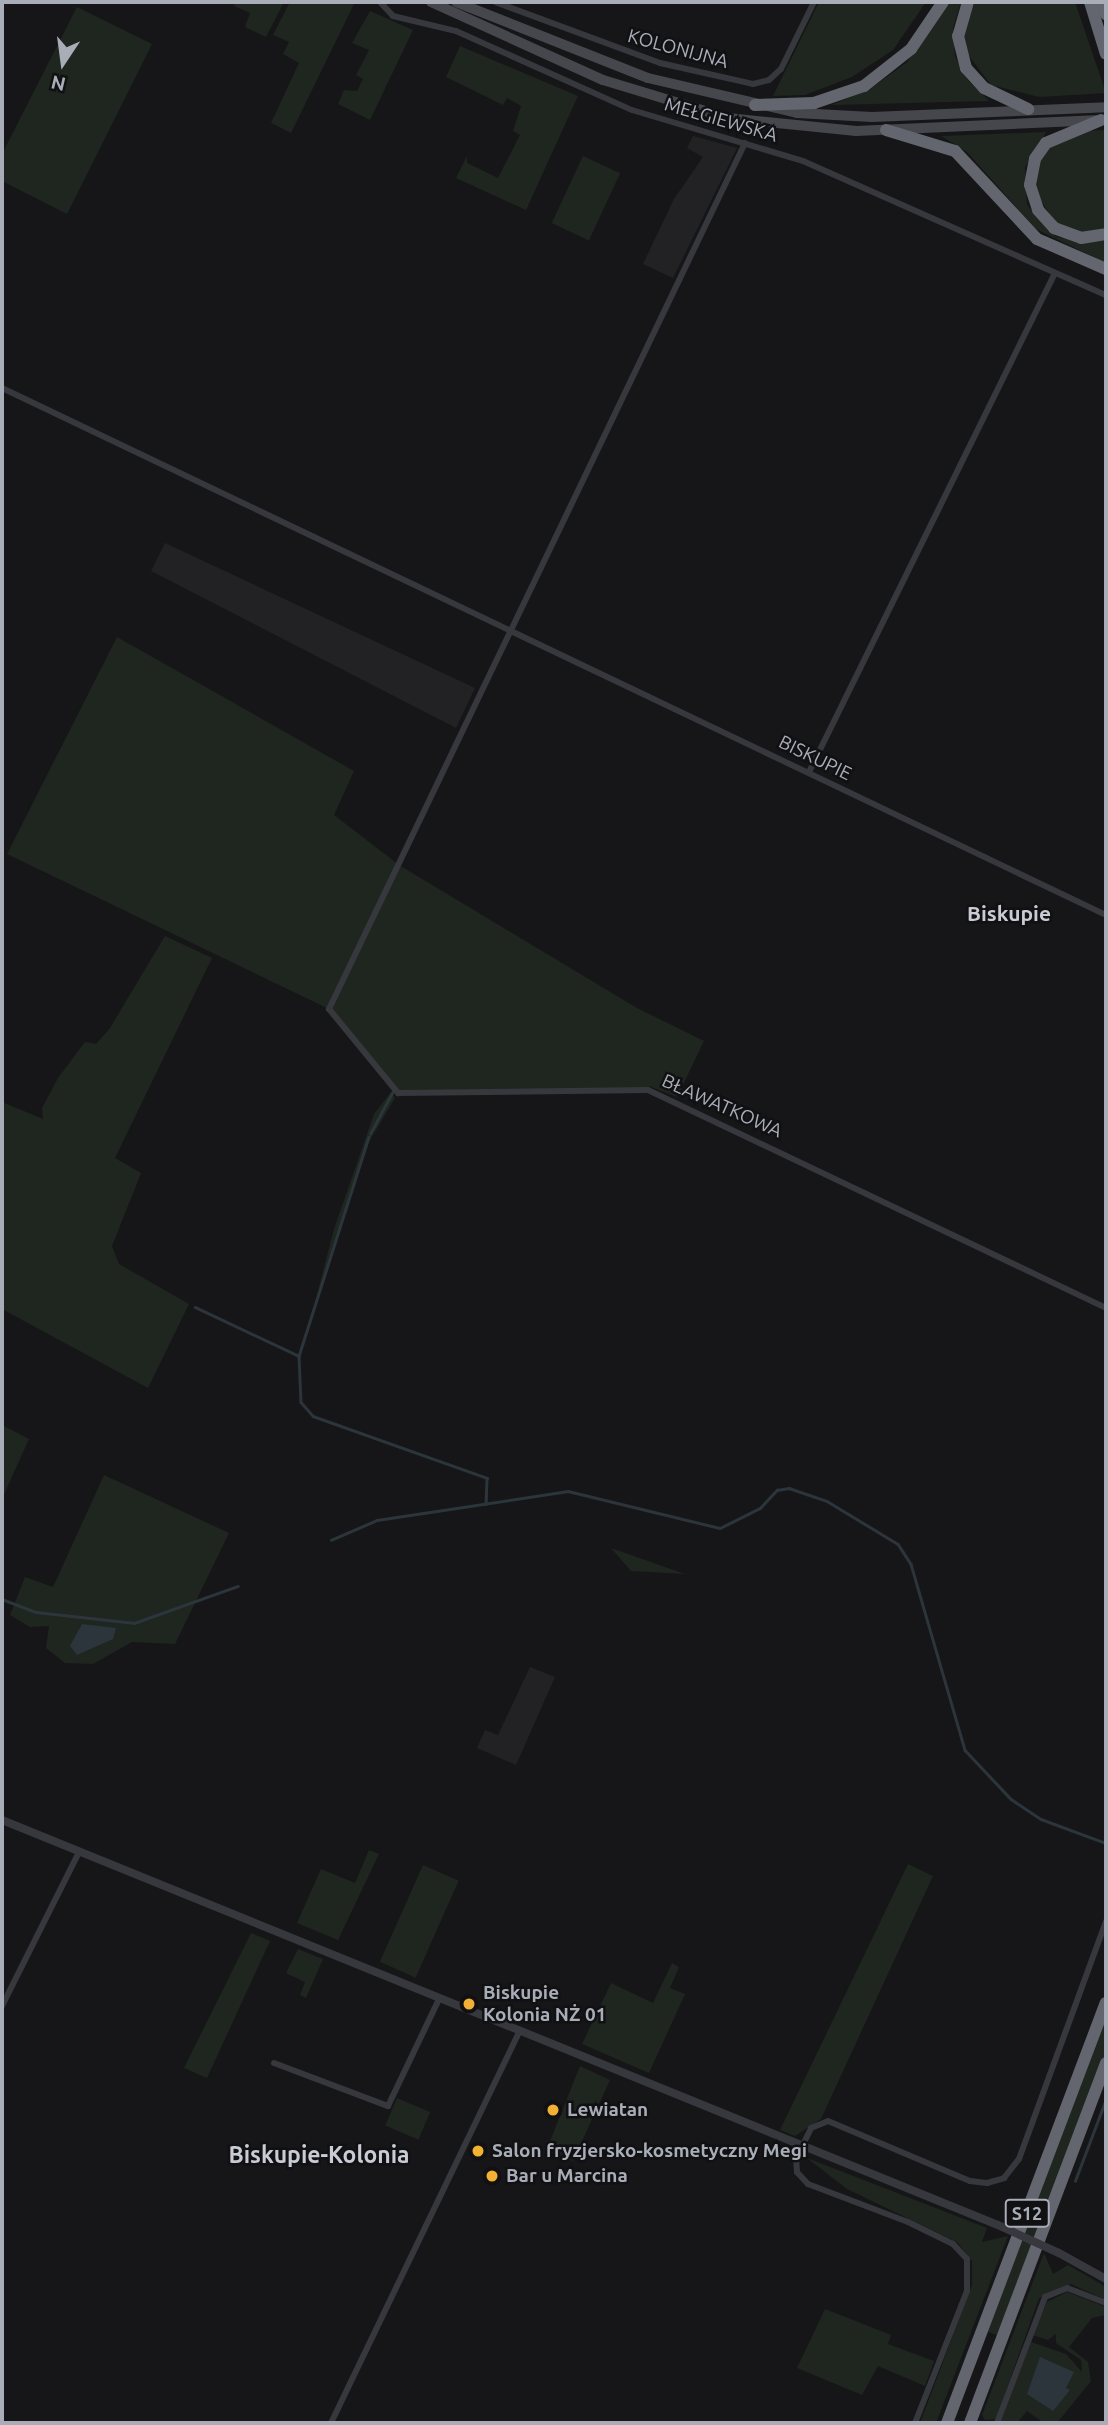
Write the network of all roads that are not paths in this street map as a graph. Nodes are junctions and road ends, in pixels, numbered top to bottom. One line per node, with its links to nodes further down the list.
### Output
1 (380, 2): 19 (street, MEŁGIEWSKA)
2 (431, 2): 18 (main road)
3 (456, 2): 14 (main road)
4 (495, 2): 5 (street, KOLONIJNA)
5 (814, 2)
6 (943, 2): 14 (highway)
7 (968, 2): 16 (highway)
8 (1082, 2): 12 (highway)
9 (1090, 2): 12 (highway)
10 (1102, 2): 11 (highway)
11 (1106, 14)
12 (1099, 30): 13 (highway)
13 (1106, 54)
14 (755, 105): 16 (main road)
15 (1103, 107): 16 (main road)
16 (1028, 109)
17 (1104, 120): 18 (main road); 20 (highway)
18 (886, 131): 21 (highway)
19 (746, 144): 22 (street, MEŁGIEWSKA); 25 (street)
20 (1106, 234)
21 (1106, 269)
22 (1054, 275): 23 (street, MEŁGIEWSKA); 26 (street)
23 (1106, 295)
24 (2, 388): 25 (street, BISKUPIE)
25 (511, 630): 26 (street, BISKUPIE); 28 (street, BŁAWATKOWA)
26 (808, 772): 27 (street, BISKUPIE)
27 (1106, 915)
28 (1106, 1308)
29 (2, 1820): 30 (street)
30 (79, 1852): 32 (street); 34 (street)
31 (1106, 1921): 38 (street)
32 (439, 1999): 35 (street); 36 (street)
33 (1106, 2003): 43 (highway, S12)
34 (2, 2006)
35 (520, 2031): 38 (street); 41 (street)
36 (274, 2063)
37 (1106, 2063): 44 (highway, S12)
38 (801, 2146): 39 (street, bridge); 42 (street)
39 (1106, 2279)
40 (1106, 2303): 45 (street)
41 (331, 2423)
42 (915, 2423)
43 (947, 2423)
44 (970, 2423)
45 (997, 2423)

